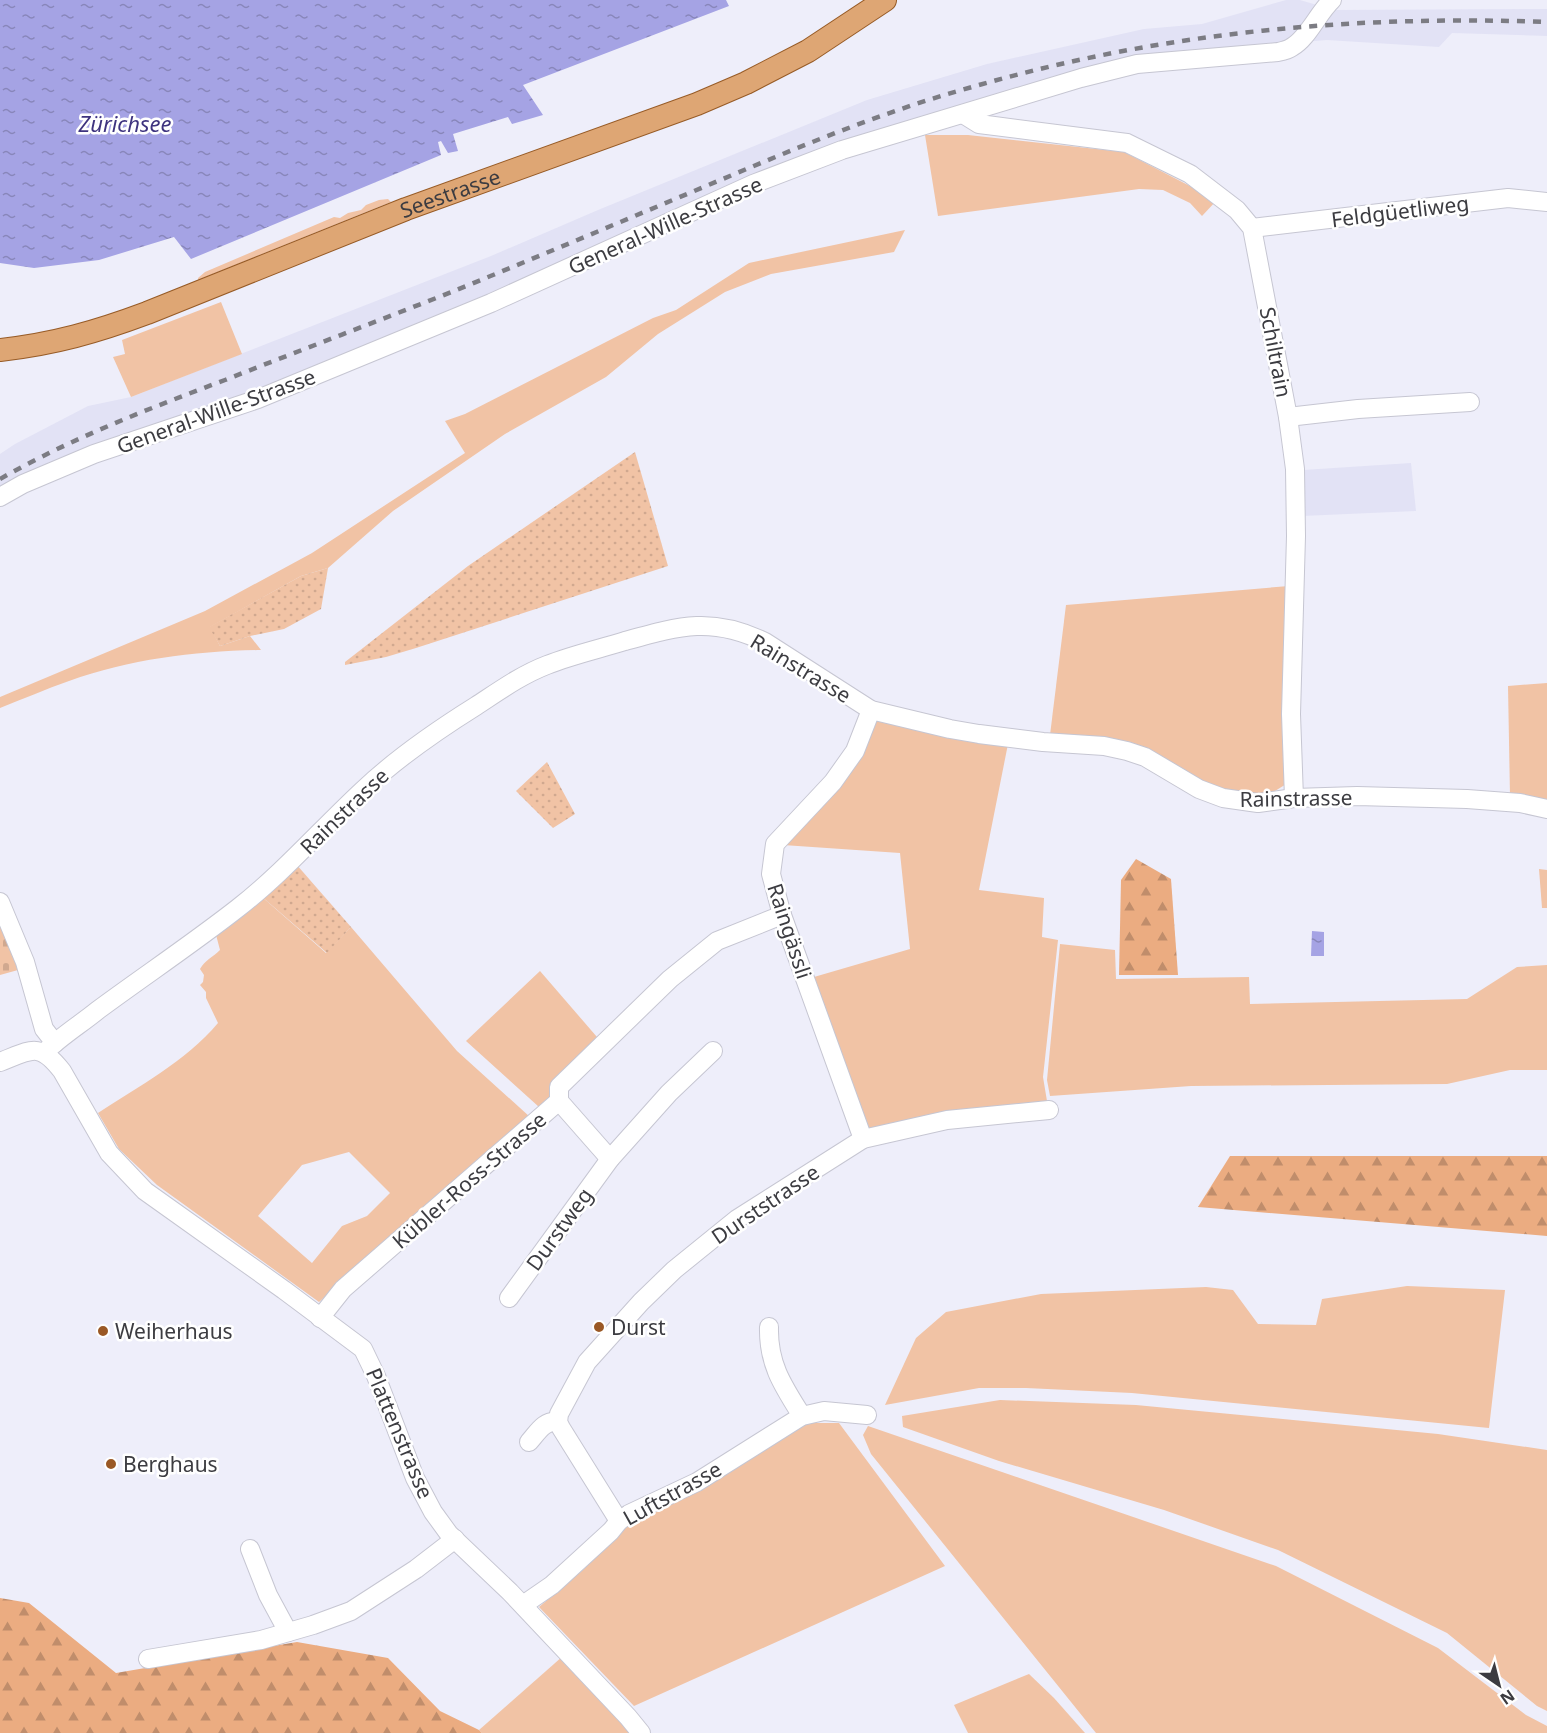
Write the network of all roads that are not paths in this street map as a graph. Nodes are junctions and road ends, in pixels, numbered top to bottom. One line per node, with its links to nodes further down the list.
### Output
1 (885, 0): 6 (main road, Seestrasse)
2 (1332, 0): 3 (street, General-Wille-Strasse)
3 (963, 114): 5 (street); 9 (street, General-Wille-Strasse)
4 (1547, 202): 5 (street, Feldgüetliweg)
5 (1252, 228): 8 (street, Schiltrain)
6 (0, 350)
7 (1470, 402): 8 (street)
8 (1288, 417): 11 (street, Schiltrain)
9 (0, 497)
10 (871, 710): 11 (street, Rainstrasse); 14 (street, Raingässli); 15 (street, Rainstrasse)
11 (1294, 798): 12 (street, Rainstrasse)
12 (1547, 809)
13 (0, 902): 15 (street, Plattenstrasse)
14 (782, 915): 18 (street, Kübler-Ross-Strasse); 20 (street, Raingässli)
15 (50, 1048): 17 (street); 23 (street, Plattenstrasse)
16 (713, 1051): 21 (street, Durstweg)
17 (0, 1062)
18 (560, 1101): 21 (street); 23 (street, Kübler-Ross-Strasse)
19 (1049, 1110): 20 (street, Durststrasse)
20 (863, 1139): 27 (street, Durststrasse)
21 (610, 1160): 22 (street, Durstweg)
22 (508, 1298)
23 (320, 1318): 30 (street, Plattenstrasse)
24 (769, 1327): 26 (street)
25 (867, 1415): 26 (street)
26 (802, 1416): 29 (street, Luftstrasse)
27 (558, 1422): 28 (street); 29 (street)
28 (529, 1442)
29 (619, 1521): 32 (street, Luftstrasse)
30 (455, 1539): 32 (street, Plattenstrasse); 33 (street)
31 (250, 1549): 33 (street)
32 (523, 1605): 35 (street, Plattenstrasse)
33 (288, 1632): 34 (street)
34 (148, 1659)
35 (641, 1733)

